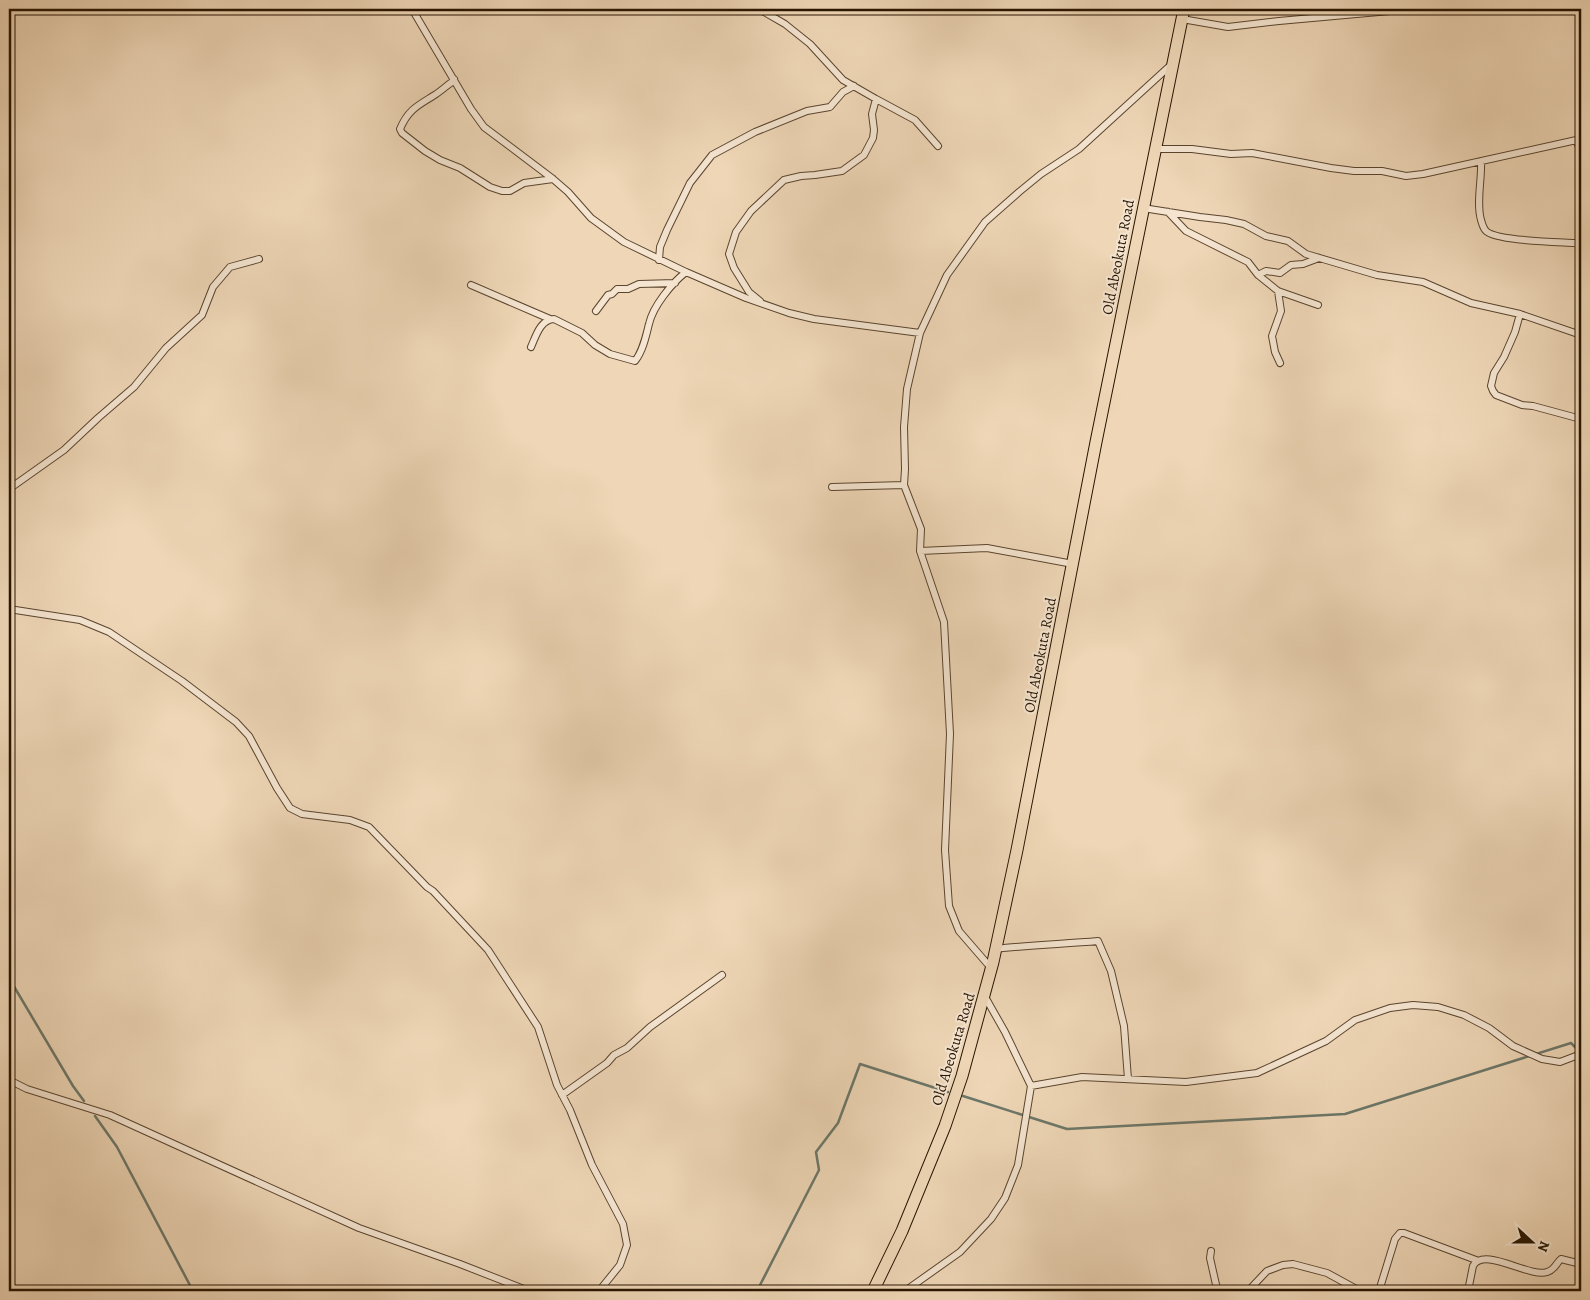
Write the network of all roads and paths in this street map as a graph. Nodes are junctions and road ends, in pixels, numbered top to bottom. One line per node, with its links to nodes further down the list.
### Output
1 (413, 9): 6 (street)
2 (760, 9): 7 (street)
3 (1412, 9): 4 (street)
4 (1183, 14): 5 (highway, Old Abeokuta Road)
5 (1173, 64): 11 (highway, Old Abeokuta Road); 31 (street)
6 (454, 79): 14 (street); 14 (street)
7 (854, 86): 8 (street); 20 (street)
8 (876, 99): 10 (street); 26 (street)
9 (1578, 140): 12 (street); 13 (street)
10 (938, 146)
11 (1156, 149): 13 (street); 15 (highway, Old Abeokuta Road)
12 (1581, 151)
13 (1481, 161): 17 (street)
14 (553, 180): 20 (street)
15 (1143, 208): 16 (street); 40 (highway, Old Abeokuta Road)
16 (1168, 212): 18 (street); 22 (street)
17 (1581, 245)
18 (1319, 258): 22 (street); 29 (street)
19 (259, 259): 38 (street)
20 (659, 260): 21 (street)
21 (686, 272): 23 (street); 26 (street)
22 (1258, 275): 25 (street)
23 (675, 283): 28 (street); 30 (street)
24 (471, 285): 30 (street)
25 (1278, 291): 27 (street); 34 (street)
26 (763, 304): 31 (street)
27 (1318, 305)
28 (596, 311)
29 (1520, 314): 32 (street); 35 (street)
30 (550, 320): 33 (street)
31 (920, 333): 36 (street)
32 (1581, 335)
33 (531, 347)
34 (1280, 363)
35 (1581, 419)
36 (904, 485): 37 (street); 39 (street)
37 (832, 487)
38 (9, 489)
39 (920, 551): 40 (street); 43 (street)
40 (1073, 564): 42 (highway, Old Abeokuta Road)
41 (9, 609): 50 (street)
42 (996, 950): 43 (highway, Old Abeokuta Road); 47 (street)
43 (991, 968): 45 (highway, Old Abeokuta Road)
44 (722, 975): 50 (street)
45 (984, 996): 49 (street); 56 (highway, Old Abeokuta Road)
46 (1581, 1054): 47 (street)
47 (1128, 1079): 49 (street)
48 (9, 1080): 54 (street)
49 (1030, 1086): 57 (street)
50 (562, 1095): 55 (street)
51 (1211, 1251): 58 (street)
52 (1475, 1263): 53 (street); 61 (street); 62 (street)
53 (1577, 1263)
54 (529, 1291)
55 (599, 1291)
56 (873, 1291)
57 (905, 1291)
58 (1219, 1291)
59 (1248, 1291): 60 (street)
60 (1360, 1291)
61 (1380, 1291)
62 (1468, 1291)

